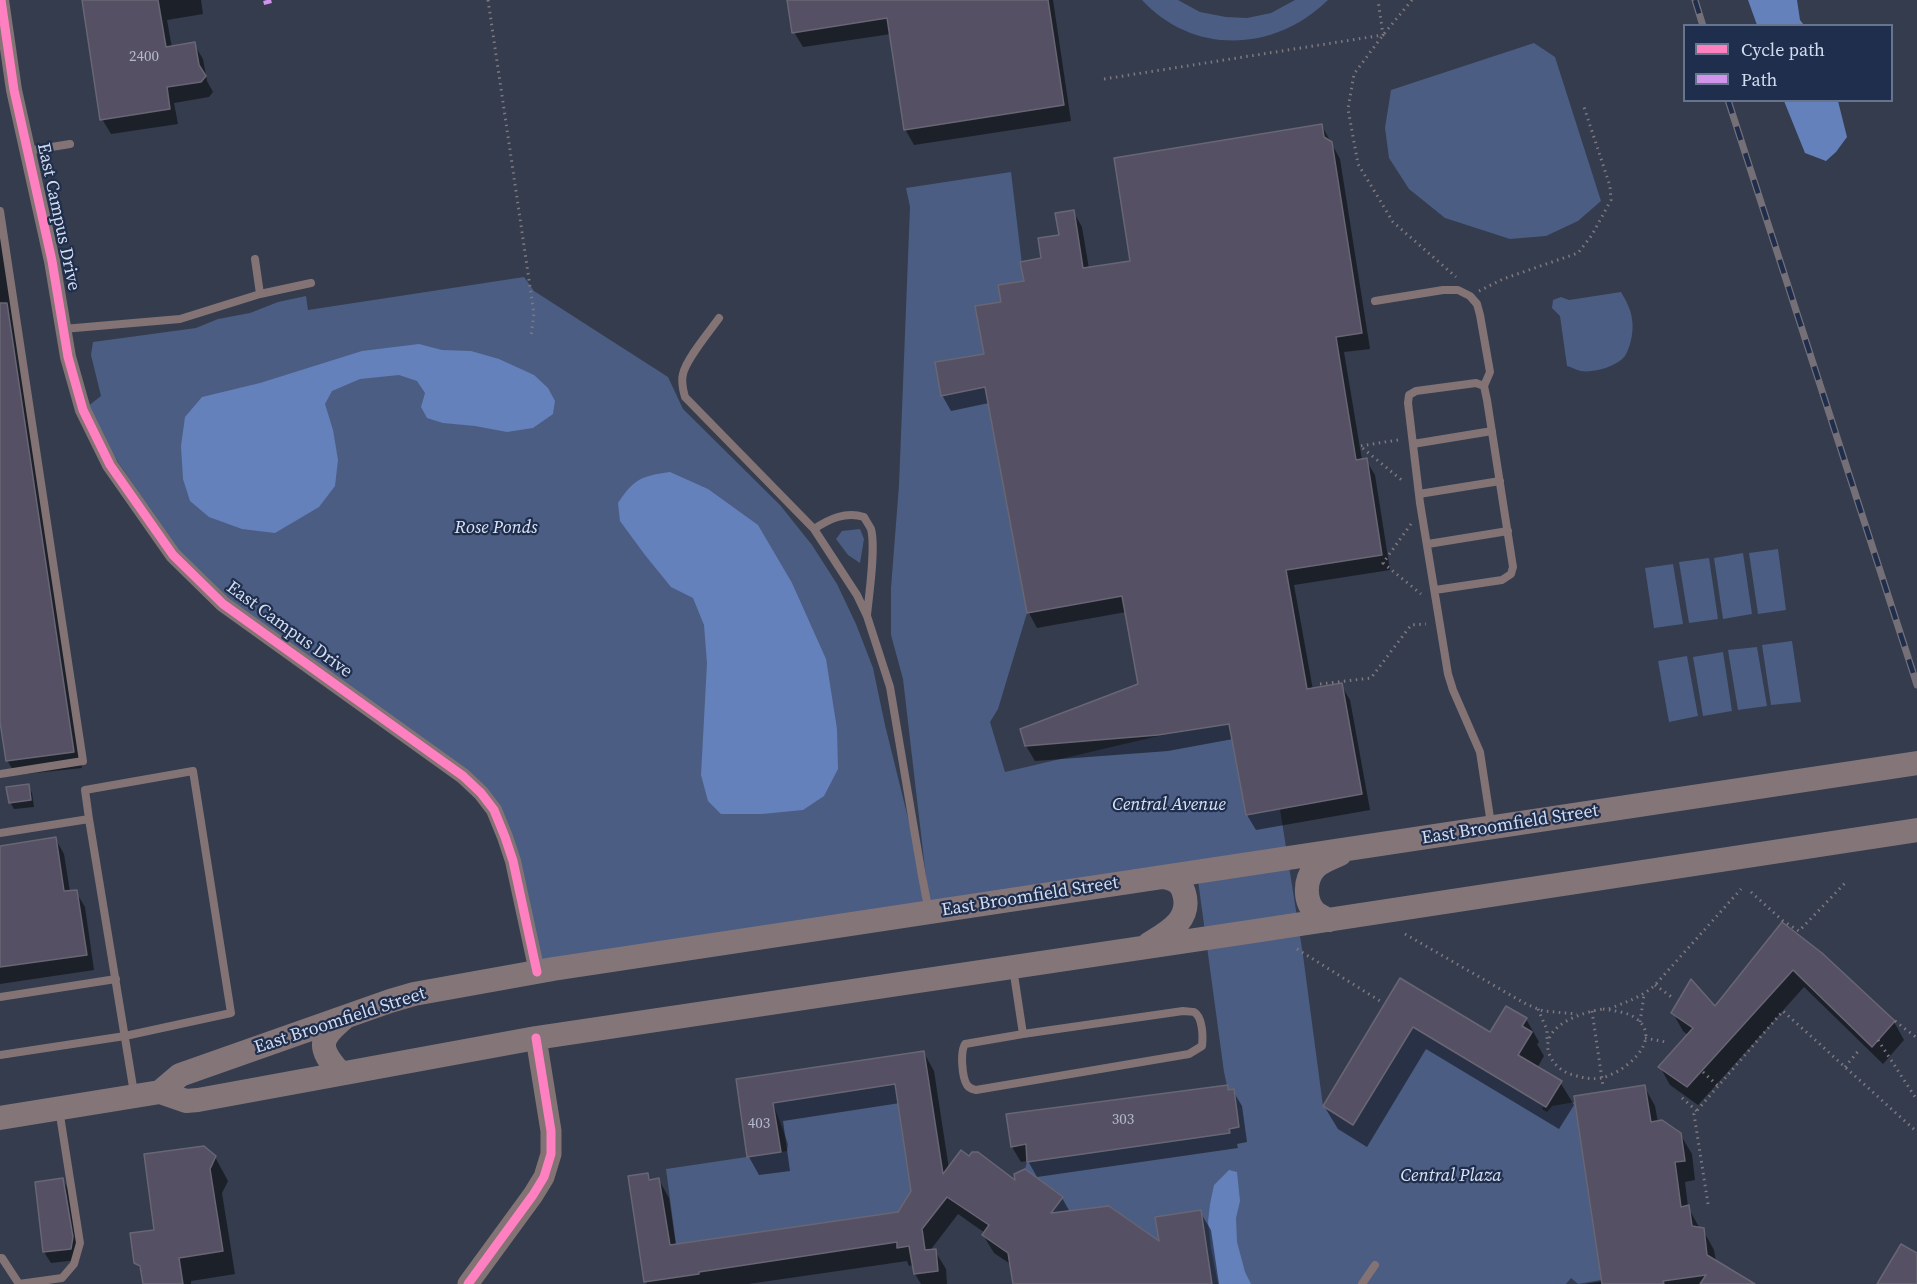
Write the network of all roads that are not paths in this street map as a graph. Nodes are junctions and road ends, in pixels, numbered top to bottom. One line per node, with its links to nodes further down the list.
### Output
1 (1, 0): 3 (street, East Campus Drive)
2 (70, 144): 3 (lane)
3 (27, 152): 10 (street, East Campus Drive)
4 (0, 211): 22 (lane)
5 (255, 259): 7 (lane)
6 (311, 283): 7 (lane)
7 (261, 294): 10 (lane)
8 (1375, 301): 11 (lane)
9 (719, 318): 16 (lane)
10 (63, 329): 33 (street, East Campus Drive)
11 (1484, 386): 12 (lane); 13 (lane)
12 (1492, 431): 13 (lane); 14 (lane)
13 (1413, 444): 15 (lane)
14 (1500, 481): 15 (lane); 17 (lane)
15 (1419, 494): 18 (lane)
16 (814, 529): 20 (lane); 20 (lane)
17 (1508, 531): 18 (lane); 19 (lane)
18 (1428, 544): 19 (lane)
19 (1435, 590): 24 (lane)
20 (867, 616): 29 (lane)
21 (1917, 763): 24 (main road, East Broomfield Street)
22 (0, 774)
23 (89, 819): 26 (lane); 34 (lane); 38 (lane)
24 (1492, 828): 27 (main road, East Broomfield Street)
25 (1917, 830): 30 (main road, East Broomfield Street)
26 (0, 833)
27 (1360, 847): 28 (main road, East Broomfield Street); 30 (main road)
28 (1163, 877): 29 (main road, East Broomfield Street); 31 (main road)
29 (930, 912): 33 (main road, East Broomfield Street)
30 (1329, 920): 31 (main road, East Broomfield Street)
31 (1145, 947): 32 (main road, East Broomfield Street)
32 (1013, 968): 37 (lane); 39 (main road, East Broomfield Street)
33 (537, 972): 36 (main road, East Broomfield Street)
34 (116, 979): 35 (lane); 38 (lane)
35 (0, 997)
36 (346, 1016): 41 (main road); 42 (main road, East Broomfield Street)
37 (1023, 1034): 37 (lane)
38 (125, 1036): 40 (lane); 43 (lane)
39 (536, 1038): 41 (main road, East Broomfield Street); 48 (street)
40 (0, 1055)
41 (340, 1073): 42 (main road, East Broomfield Street)
42 (160, 1092): 43 (main road, East Broomfield Street)
43 (135, 1096): 44 (main road, East Broomfield Street)
44 (59, 1109): 45 (main road, East Broomfield Street); 46 (lane)
45 (0, 1118)
46 (0, 1258)
47 (1375, 1265): 49 (lane)
48 (468, 1284)
49 (1362, 1284)

